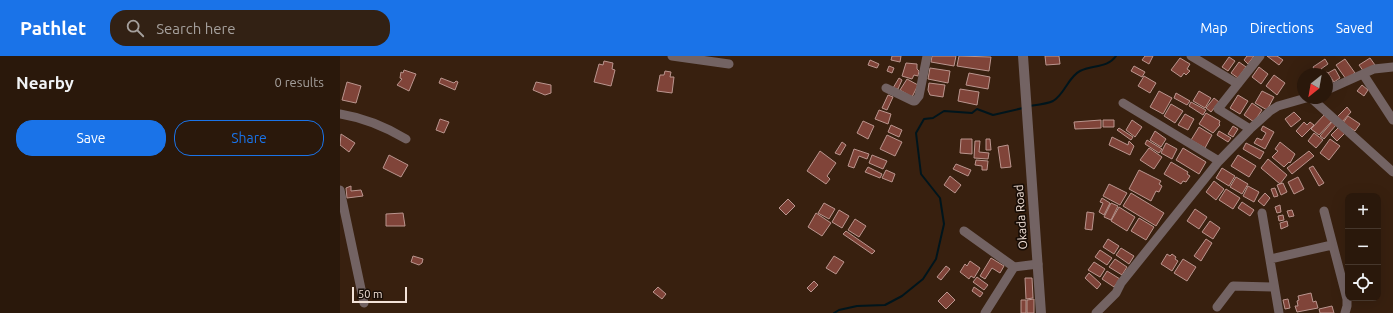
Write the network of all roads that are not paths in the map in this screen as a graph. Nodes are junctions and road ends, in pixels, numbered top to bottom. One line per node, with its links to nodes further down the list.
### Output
1 (672, 56): 6 (street)
2 (926, 56): 11 (street)
3 (1023, 56): 27 (street, Okada Road)
4 (1191, 56): 9 (street)
5 (1260, 56): 9 (street)
6 (729, 64)
7 (1393, 67): 8 (street)
8 (1363, 74): 10 (street); 16 (street)
9 (1238, 84): 17 (street)
10 (1333, 87)
11 (886, 88)
12 (1297, 101): 17 (street)
13 (1123, 103): 19 (street)
14 (1318, 104): 20 (street)
15 (340, 114): 18 (street)
16 (1393, 120)
17 (1250, 129): 19 (street)
18 (406, 139)
19 (1219, 161): 34 (street)
20 (1393, 172)
21 (340, 190): 30 (street)
22 (1324, 211): 25 (street)
23 (1262, 213): 26 (street)
24 (964, 231): 28 (street)
25 (1332, 245): 26 (street); 36 (street)
26 (1270, 259): 29 (street)
27 (1038, 264): 28 (street); 33 (street, Okada Road)
28 (1014, 267): 32 (street)
29 (1274, 287): 31 (street); 35 (street)
30 (364, 303)
31 (1217, 307)
32 (985, 313)
33 (1041, 313)
34 (1096, 313)
35 (1279, 313)
36 (1345, 313)

